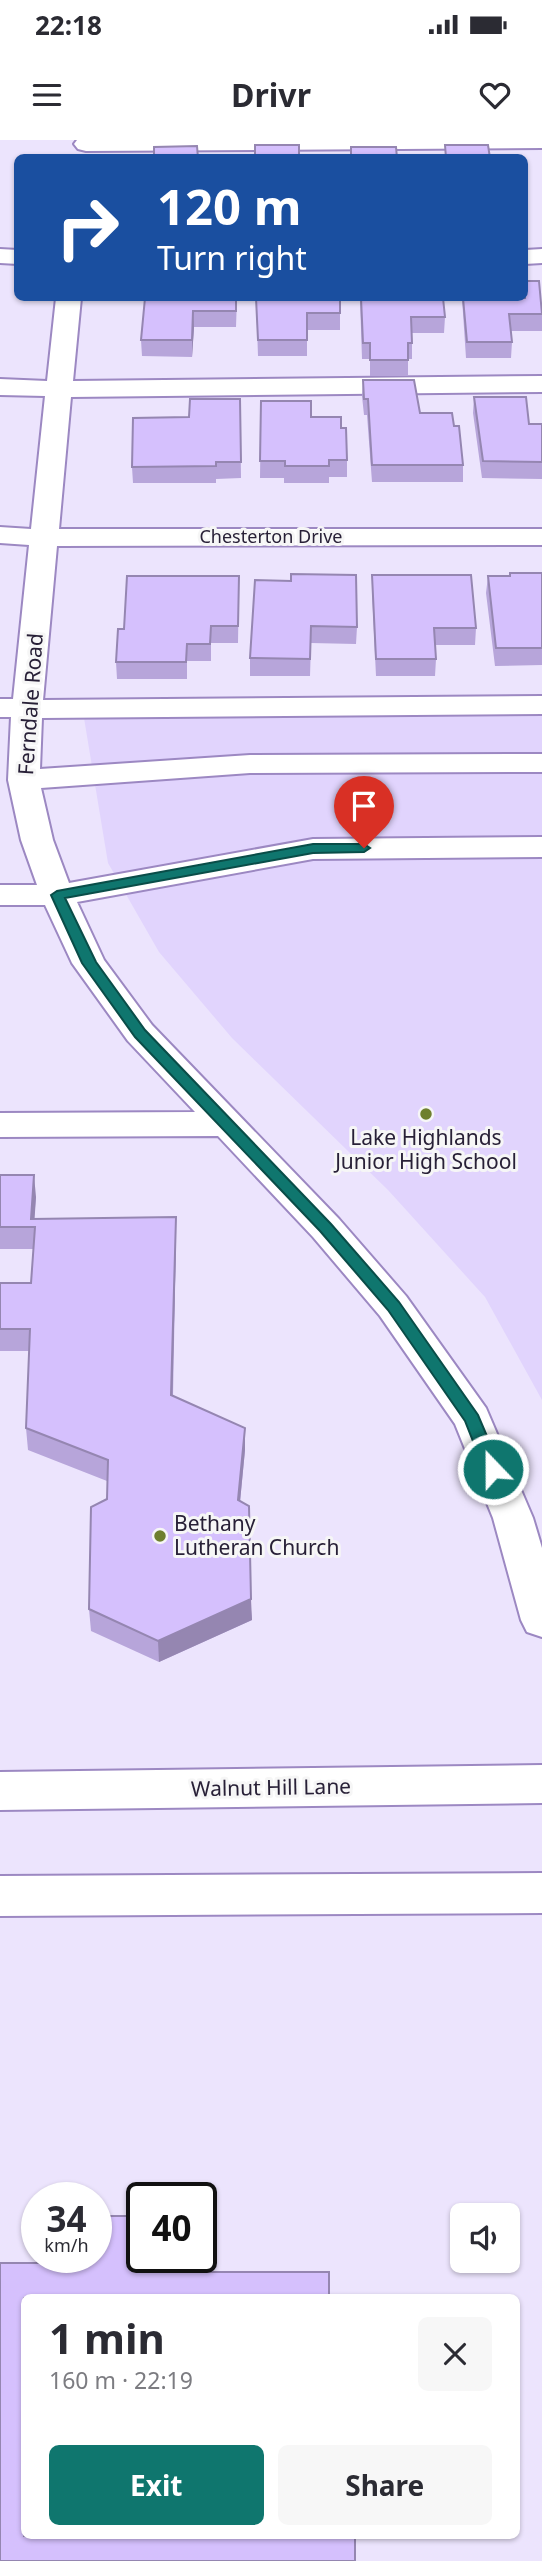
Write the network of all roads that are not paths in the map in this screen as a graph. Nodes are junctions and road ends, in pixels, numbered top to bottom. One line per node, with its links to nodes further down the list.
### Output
1 (542, 141): 2 (street)
2 (86, 147)
3 (68, 301): 6 (street, Ferndale Road)
4 (542, 384): 6 (street)
5 (0, 387): 6 (street)
6 (60, 389): 9 (street, Ferndale Road)
7 (0, 535): 9 (street, Chesterton Drive)
8 (542, 537): 9 (street, Chesterton Drive)
9 (46, 538): 11 (street, Ferndale Road)
10 (542, 705): 11 (street)
11 (14, 708): 13 (street, Ferndale Road)
12 (542, 763): 13 (street)
13 (24, 780): 16 (street, Ferndale Road)
14 (542, 847): 16 (street)
15 (0, 895): 16 (street)
16 (57, 895): 17 (street, Ferndale Road)
17 (229, 1124): 18 (street); 19 (street, Ferndale Road)
18 (0, 1125)
19 (542, 1620)
20 (542, 1784): 21 (street, Walnut Hill Lane)
21 (0, 1791)
22 (542, 1893): 23 (street)
23 (0, 1896)

